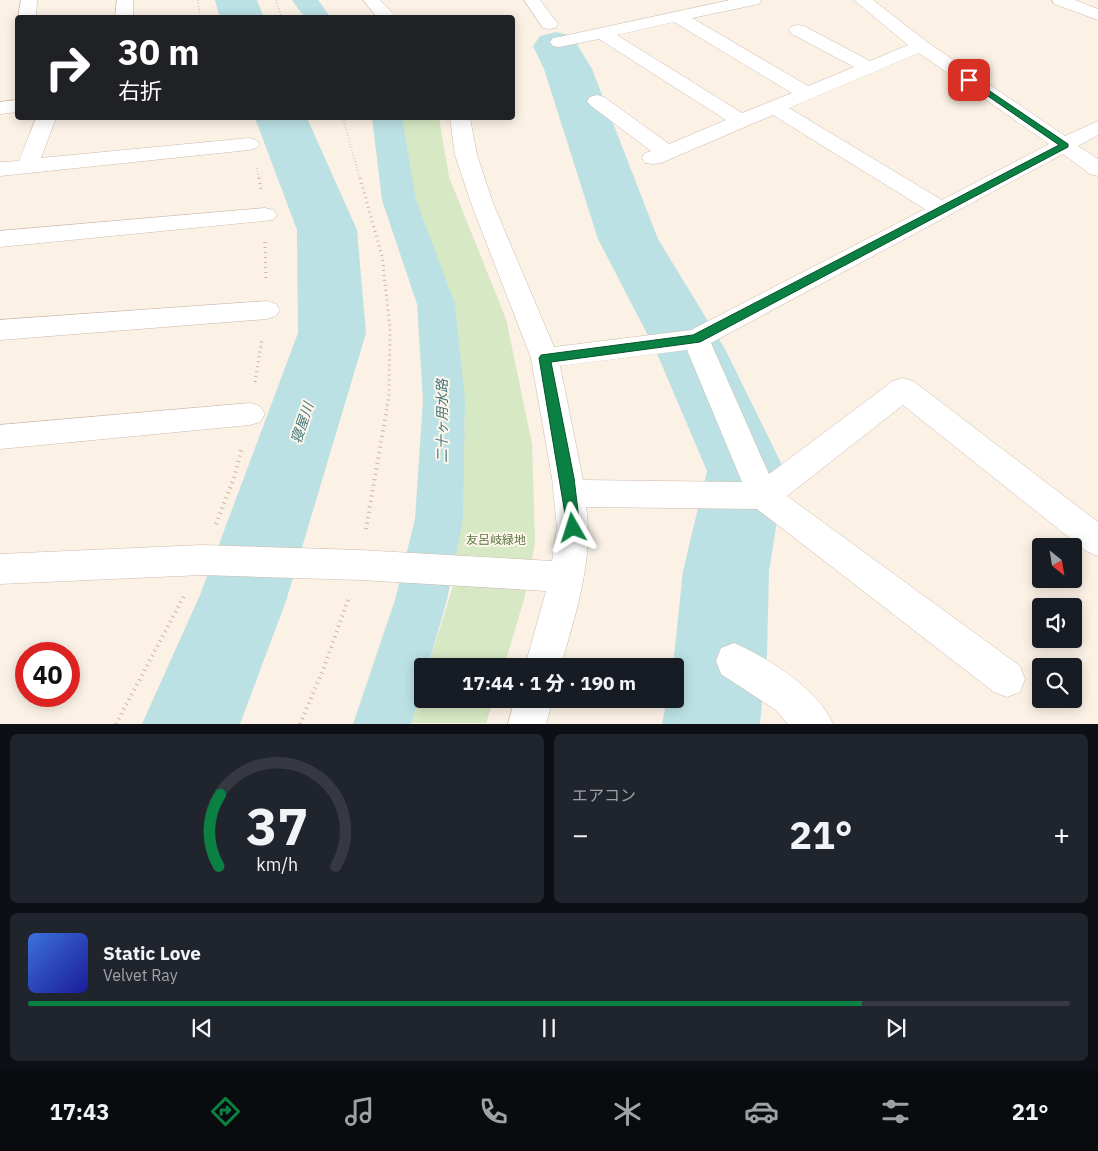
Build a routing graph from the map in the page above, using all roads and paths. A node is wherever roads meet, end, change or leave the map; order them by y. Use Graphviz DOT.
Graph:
graph roads {
  1 [pos="29,0"];
  2 [pos="125,0"];
  3 [pos="198,0"];
  4 [pos="276,0"];
  5 [pos="371,0"];
  6 [pos="532,0"];
  7 [pos="753,0"];
  8 [pos="862,0"];
  9 [pos="1070,1"];
  10 [pos="27,15"];
  11 [pos="124,15"];
  12 [pos="200,15"];
  13 [pos="281,15"];
  14 [pos="385,15"];
  15 [pos="1098,15"];
  16 [pos="678,17"];
  17 [pos="549,24"];
  18 [pos="798,30"];
  19 [pos="604,34"];
  20 [pos="559,42"];
  21 [pos="921,46"];
  22 [pos="869,68"];
  23 [pos="806,93"];
  24 [pos="597,101"];
  25 [pos="15,106"];
  26 [pos="773,106"];
  27 [pos="0,108"];
  28 [pos="45,120"];
  29 [pos="344,120"];
  30 [pos="460,120"];
  31 [pos="739,120"];
  32 [pos="1098,127"];
  33 [pos="249,144"];
  34 [pos="1065,146"];
  35 [pos="27,166"];
  36 [pos="0,169"];
  37 [pos="1098,169"];
  38 [pos="943,210"];
  39 [pos="265,215"];
  40 [pos="0,239"];
  41 [pos="267,310"];
  42 [pos="0,330"];
  43 [pos="689,341"];
  44 [pos="545,358"];
  45 [pos="250,414"];
  46 [pos="0,437"];
  47 [pos="569,493"];
  48 [pos="746,496"];
  49 [pos="1098,542"];
  50 [pos="351,565"];
  51 [pos="0,569"];
  52 [pos="567,577"];
  53 [pos="544,658"];
  54 [pos="734,661"];
  55 [pos="1007,678"];
  56 [pos="531,708"];
  57 [pos="300,724"];
  58 [pos="527,724"];
  59 [pos="814,724"];
  1 -- 10 [label="street"];
  2 -- 11 [label="street"];
  3 -- 12 [label="path"];
  4 -- 13 [label="path"];
  5 -- 14 [label="street"];
  6 -- 17 [label="street"];
  7 -- 16 [label="street"];
  8 -- 21 [label="street"];
  9 -- 15 [label="street"];
  16 -- 19 [label="street"];
  16 -- 23 [label="street"];
  18 -- 22 [label="street"];
  19 -- 20 [label="street"];
  19 -- 31 [label="street"];
  21 -- 22 [label="street"];
  21 -- 34 [label="street"];
  22 -- 23 [label="street"];
  23 -- 26 [label="street"];
  24 -- 31 [label="street"];
  25 -- 27 [label="street"];
  26 -- 31 [label="street"];
  26 -- 38 [label="street"];
  28 -- 35 [label="street"];
  29 -- 50 [label="path"];
  30 -- 44 [label="street"];
  32 -- 34 [label="street"];
  33 -- 35 [label="street"];
  34 -- 37 [label="street"];
  34 -- 38 [label="street"];
  35 -- 36 [label="street"];
  38 -- 43 [label="street"];
  39 -- 40 [label="street"];
  41 -- 42 [label="street"];
  43 -- 44 [label="street"];
  43 -- 48 [label="street"];
  44 -- 47 [label="street"];
  45 -- 46 [label="street"];
  47 -- 48 [label="street"];
  47 -- 52 [label="street"];
  48 -- 49 [label="street"];
  48 -- 55 [label="street"];
  50 -- 51 [label="street"];
  50 -- 52 [label="street"];
  50 -- 57 [label="path"];
  52 -- 53 [label="street"];
  54 -- 59 [label="street"];
  56 -- 58 [label="street"];
}
